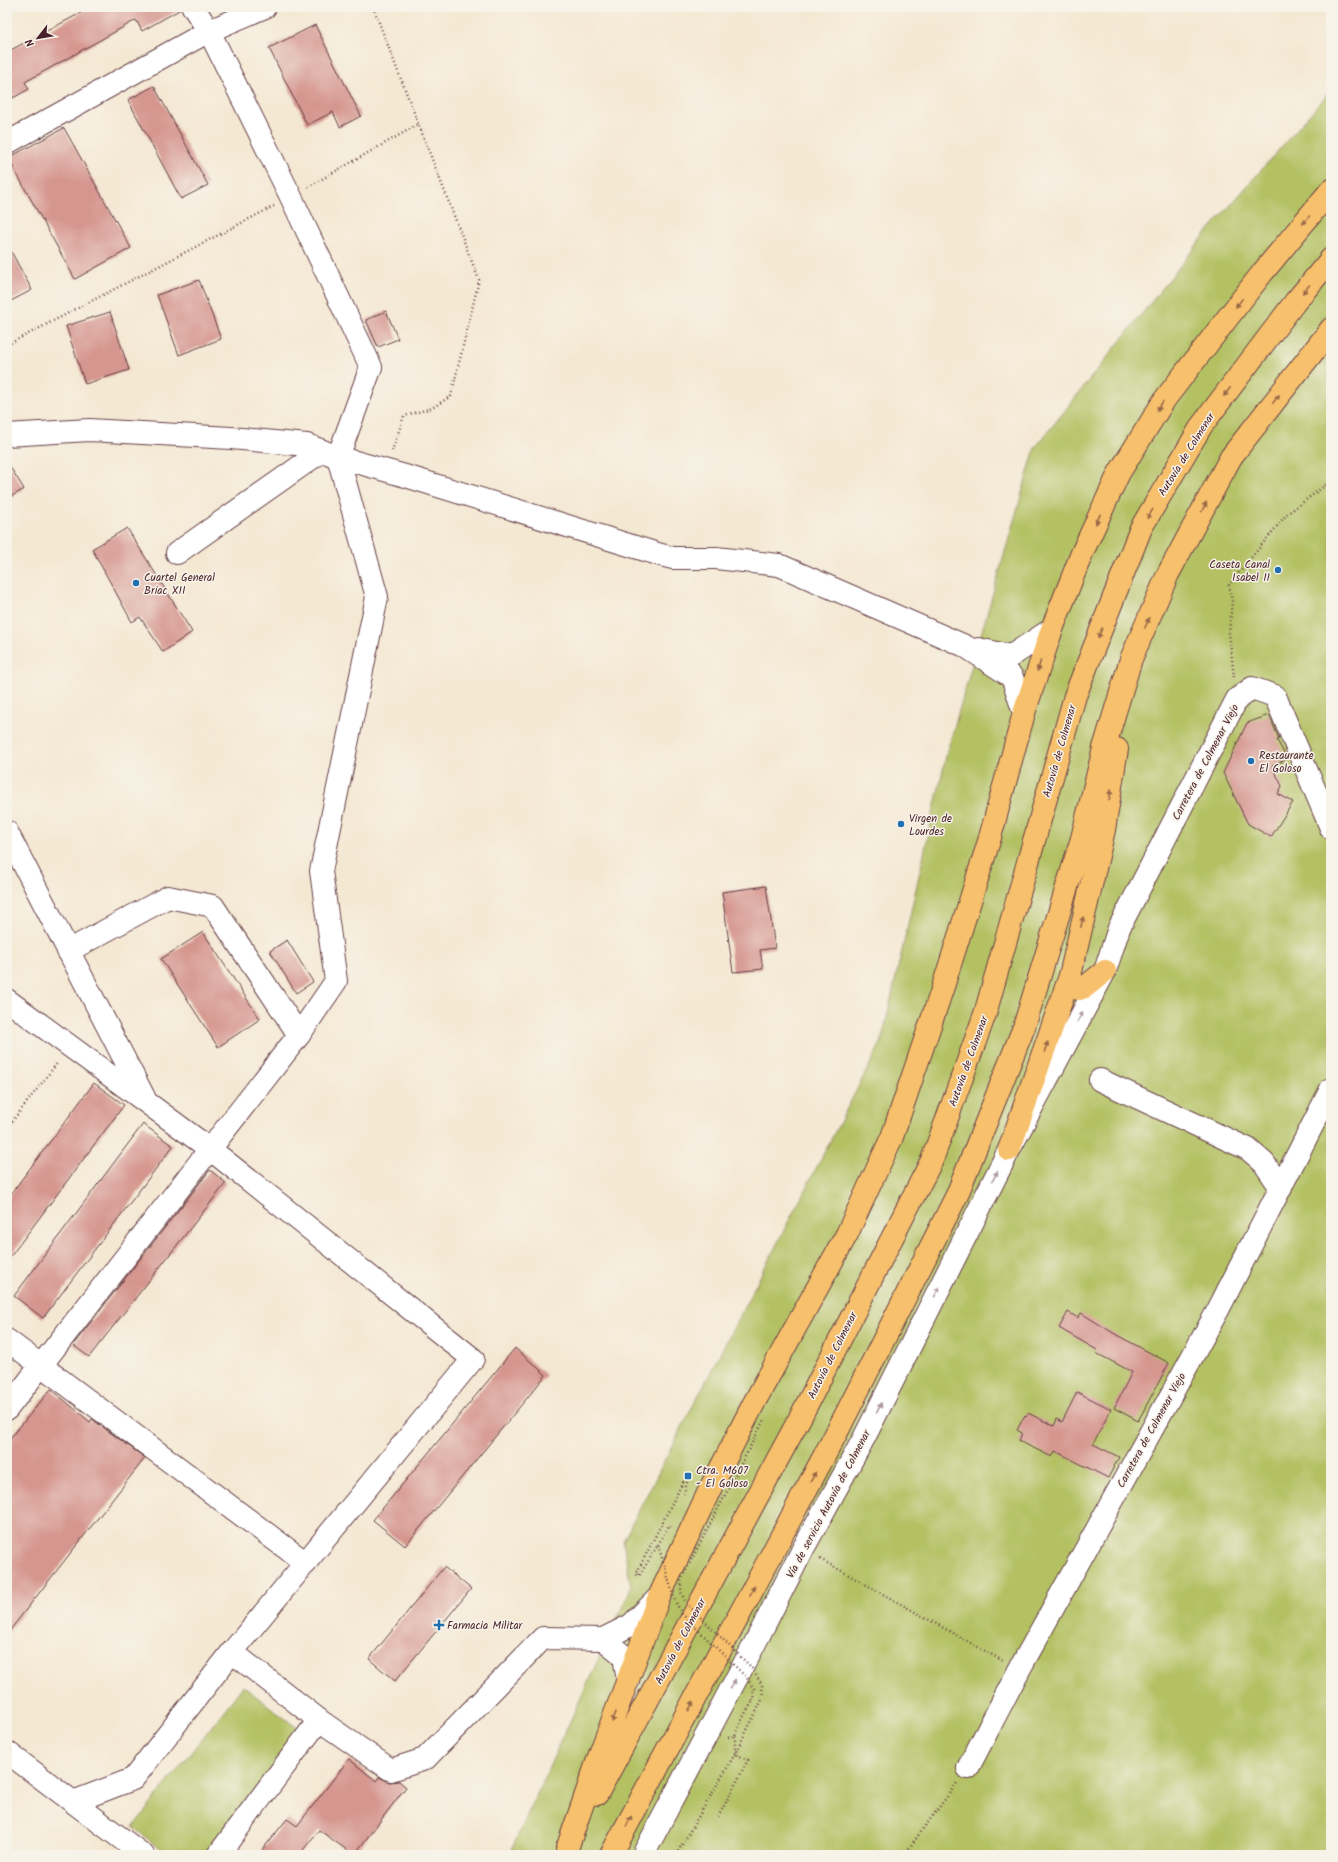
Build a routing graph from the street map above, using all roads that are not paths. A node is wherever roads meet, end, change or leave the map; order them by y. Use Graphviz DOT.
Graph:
graph roads {
  1 [pos="193,7"];
  2 [pos="265,7"];
  3 [pos="210,31"];
  4 [pos="7,144"];
  5 [pos="1331,190"];
  6 [pos="1331,259"];
  7 [pos="1331,329"];
  8 [pos="1331,336"];
  9 [pos="1313,351"];
  10 [pos="7,435"];
  11 [pos="330,454"];
  12 [pos="177,553"];
  13 [pos="1052,629"];
  14 [pos="965,646"];
  15 [pos="1131,659"];
  16 [pos="1024,713"];
  17 [pos="1331,828"];
  18 [pos="7,832"];
  19 [pos="68,951"];
  20 [pos="1105,971"];
  21 [pos="1070,976"];
  22 [pos="7,1000"];
  23 [pos="299,1035"];
  24 [pos="1100,1080"];
  25 [pos="1331,1089"];
  26 [pos="146,1102"];
  27 [pos="210,1149"];
  28 [pos="1009,1150"];
  29 [pos="1281,1188"];
  30 [pos="7,1340"];
  31 [pos="41,1365"];
  32 [pos="7,1409"];
  33 [pos="306,1563"];
  34 [pos="659,1597"];
  35 [pos="603,1639"];
  36 [pos="232,1652"];
  37 [pos="628,1681"];
  38 [pos="319,1720"];
  39 [pos="7,1752"];
  40 [pos="968,1768"];
  41 [pos="73,1802"];
  42 [pos="566,1852"];
  43 [pos="143,1855"];
  44 [pos="218,1855"];
  45 [pos="611,1855"];
  46 [pos="643,1855"];
  1 -- 3 [label="street"];
  2 -- 3 [label="street"];
  3 -- 4 [label="street"];
  3 -- 11 [label="street"];
  5 -- 13 [label="highway, one-way"];
  6 -- 42 [label="highway, Autovía de Colmenar, one-way"];
  7 -- 9 [label="highway"];
  8 -- 9 [label="highway"];
  15 -- 9 [label="highway, one-way"];
  10 -- 11 [label="street"];
  11 -- 12 [label="street"];
  11 -- 14 [label="street"];
  11 -- 23 [label="street"];
  13 -- 14 [label="street"];
  13 -- 16 [label="highway, one-way"];
  14 -- 16 [label="street"];
  21 -- 15 [label="highway, one-way"];
  45 -- 15 [label="highway, one-way"];
  16 -- 34 [label="highway"];
  17 -- 20 [label="street, Carretera de Colmenar Viejo"];
  18 -- 19 [label="street"];
  19 -- 23 [label="street"];
  19 -- 26 [label="street"];
  20 -- 21 [label="highway"];
  28 -- 20 [label="street, Carretera de Colmenar Viejo, one-way"];
  28 -- 21 [label="highway, one-way"];
  22 -- 26 [label="street"];
  23 -- 27 [label="street"];
  24 -- 29 [label="street"];
  25 -- 29 [label="street, Carretera de Colmenar Viejo"];
  26 -- 27 [label="street"];
  27 -- 31 [label="street"];
  27 -- 33 [label="street"];
  46 -- 28 [label="street, Vía de servicio Autovía de Colmenar, one-way"];
  29 -- 40 [label="street, Carretera de Colmenar Viejo"];
  30 -- 31 [label="street"];
  31 -- 32 [label="street"];
  31 -- 33 [label="street"];
  33 -- 36 [label="street"];
  34 -- 35 [label="street"];
  34 -- 37 [label="highway"];
  35 -- 37 [label="street"];
  35 -- 38 [label="street"];
  36 -- 38 [label="street"];
  36 -- 41 [label="street"];
  37 -- 42 [label="highway, one-way"];
  38 -- 44 [label="street"];
  39 -- 41 [label="street"];
  41 -- 43 [label="street"];
}
